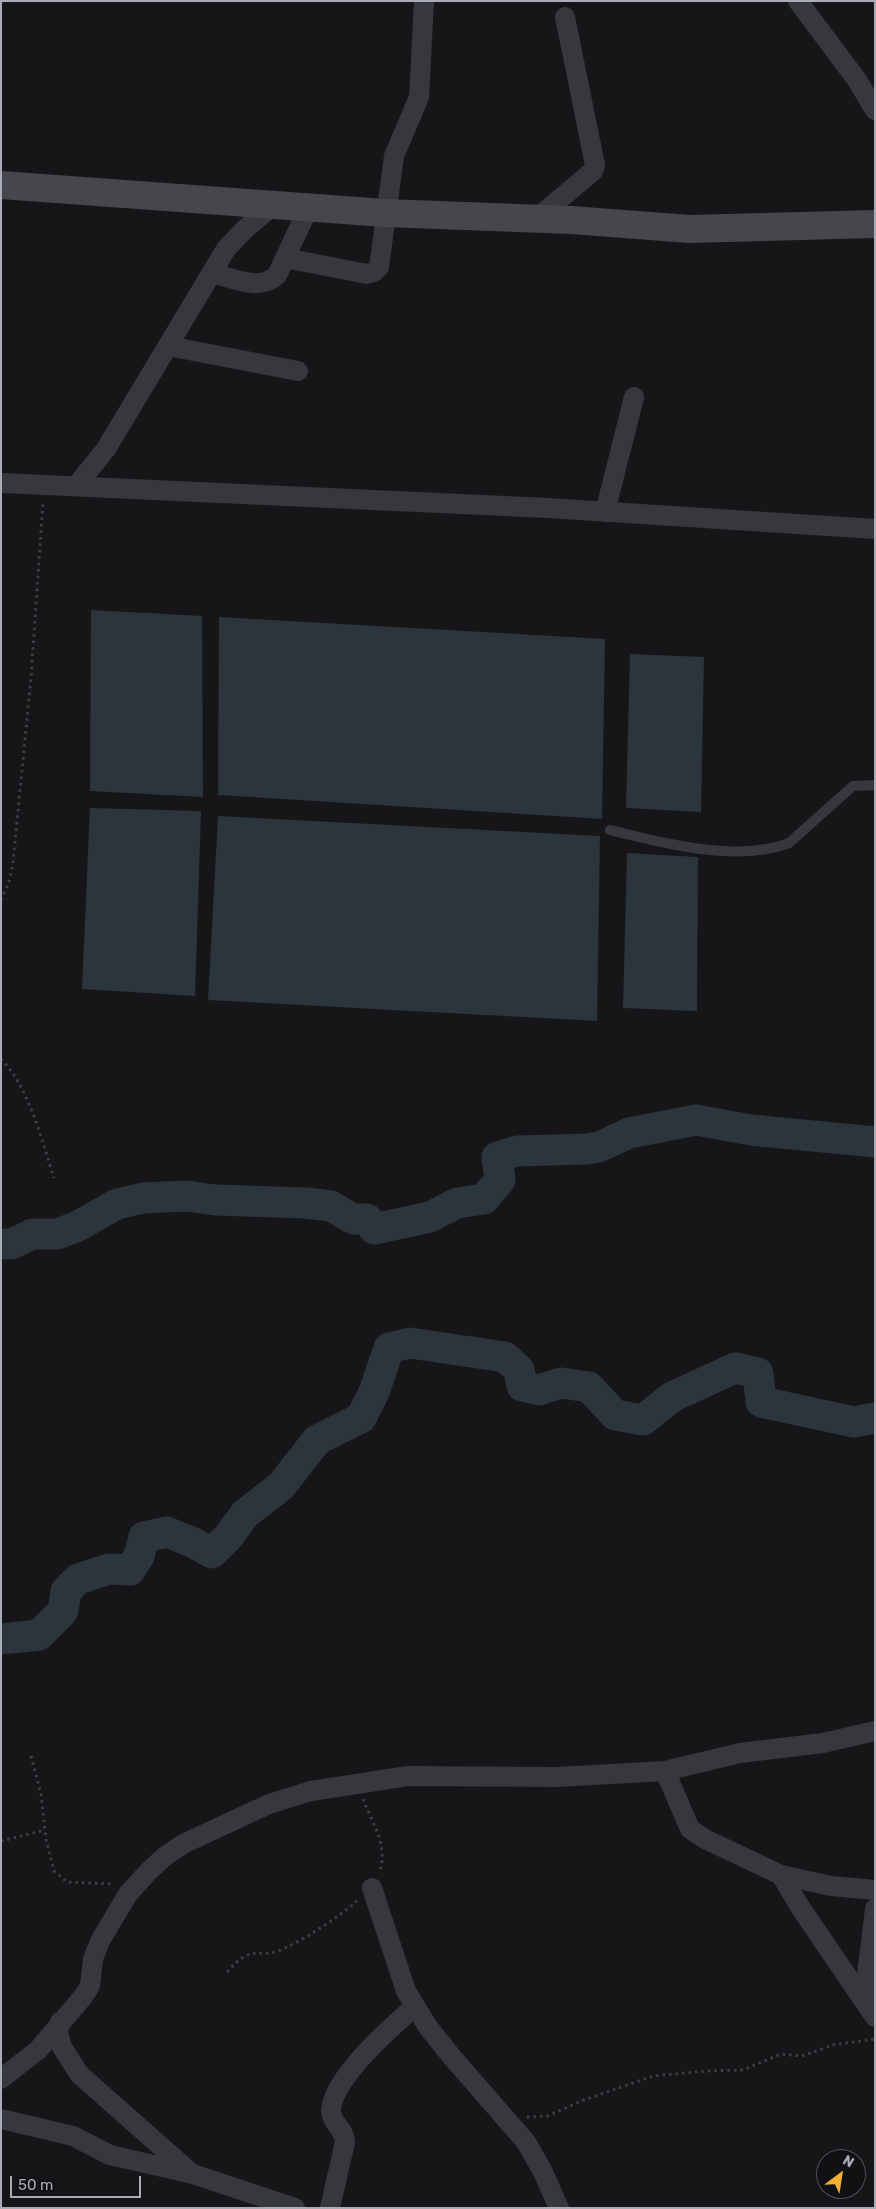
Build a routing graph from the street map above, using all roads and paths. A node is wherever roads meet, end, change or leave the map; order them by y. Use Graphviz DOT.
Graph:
graph roads {
  1 [pos="424,1"];
  2 [pos="798,1"];
  3 [pos="565,17"];
  4 [pos="875,110"];
  5 [pos="1,185"];
  6 [pos="275,204"];
  7 [pos="309,207"];
  8 [pos="385,213"];
  9 [pos="536,219"];
  10 [pos="875,224"];
  11 [pos="285,258"];
  12 [pos="212,273"];
  13 [pos="168,346"];
  14 [pos="298,371"];
  15 [pos="634,396"];
  16 [pos="1,484"];
  17 [pos="44,485"];
  18 [pos="77,485"];
  19 [pos="605,512"];
  20 [pos="875,529"];
  21 [pos="875,785"];
  22 [pos="610,830"];
  23 [pos="1,900"];
  24 [pos="1,1059"];
  25 [pos="54,1178"];
  26 [pos="875,1730"];
  27 [pos="30,1756"];
  28 [pos="665,1771"];
  29 [pos="356,1785"];
  30 [pos="45,1830"];
  31 [pos="1,1841"];
  32 [pos="781,1875"];
  33 [pos="137,1884"];
  34 [pos="372,1888"];
  35 [pos="875,1890"];
  36 [pos="875,1909"];
  37 [pos="227,1972"];
  38 [pos="864,2000"];
  39 [pos="414,2006"];
  40 [pos="875,2018"];
  41 [pos="60,2022"];
  42 [pos="875,2039"];
  43 [pos="1,2079"];
  44 [pos="502,2114"];
  45 [pos="1,2119"];
  46 [pos="193,2174"];
  47 [pos="295,2208"];
  48 [pos="330,2208"];
  49 [pos="559,2208"];
  1 -- 8 [label="street"];
  2 -- 4 [label="street"];
  3 -- 9 [label="street"];
  5 -- 6 [label="main road"];
  6 -- 7 [label="main road"];
  6 -- 12 [label="street"];
  7 -- 8 [label="main road"];
  7 -- 11 [label="street"];
  8 -- 9 [label="main road"];
  8 -- 11 [label="street"];
  9 -- 10 [label="main road"];
  11 -- 12 [label="street"];
  12 -- 13 [label="street"];
  13 -- 14 [label="street"];
  13 -- 18 [label="street"];
  15 -- 19 [label="street"];
  16 -- 17 [label="street"];
  17 -- 18 [label="street"];
  17 -- 23 [label="path"];
  18 -- 19 [label="street"];
  19 -- 20 [label="street"];
  21 -- 22 [label="lane"];
  24 -- 25 [label="path"];
  26 -- 28 [label="street"];
  27 -- 30 [label="path"];
  28 -- 29 [label="street"];
  28 -- 32 [label="street"];
  29 -- 33 [label="street"];
  29 -- 34 [label="path"];
  30 -- 31 [label="path"];
  30 -- 33 [label="path"];
  32 -- 35 [label="street"];
  32 -- 38 [label="street"];
  33 -- 41 [label="street"];
  34 -- 37 [label="path"];
  34 -- 39 [label="street"];
  36 -- 38 [label="street"];
  38 -- 40 [label="street"];
  39 -- 44 [label="street"];
  39 -- 48 [label="street"];
  41 -- 43 [label="street"];
  41 -- 46 [label="street"];
  42 -- 44 [label="path"];
  44 -- 49 [label="street"];
  45 -- 46 [label="street"];
  46 -- 47 [label="street"];
}
